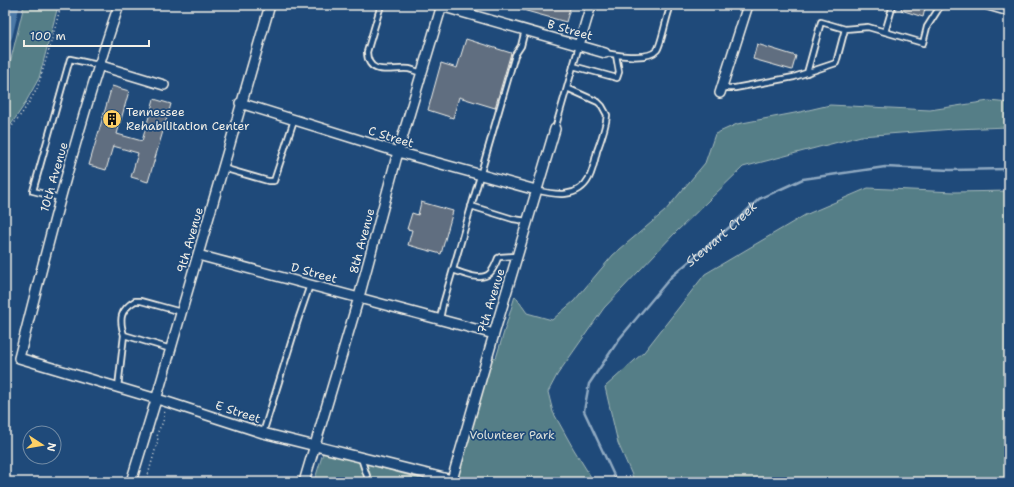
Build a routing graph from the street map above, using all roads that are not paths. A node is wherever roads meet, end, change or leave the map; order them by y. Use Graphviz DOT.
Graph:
graph roads {
  1 [pos="119,5"];
  2 [pos="270,5"];
  3 [pos="381,5"];
  4 [pos="440,5"];
  5 [pos="591,5"];
  6 [pos="748,5"];
  7 [pos="893,5"];
  8 [pos="941,5"];
  9 [pos="988,5"];
  10 [pos="1008,9"];
  11 [pos="669,11"];
  12 [pos="845,29"];
  13 [pos="525,30"];
  14 [pos="885,32"];
  15 [pos="579,45"];
  16 [pos="605,53"];
  17 [pos="616,55"];
  18 [pos="98,65"];
  19 [pos="573,66"];
  20 [pos="422,73"];
  21 [pos="807,73"];
  22 [pos="164,85"];
  23 [pos="567,88"];
  24 [pos="721,90"];
  25 [pos="240,103"];
  26 [pos="294,120"];
  27 [pos="555,129"];
  28 [pos="398,152"];
  29 [pos="223,168"];
  30 [pos="480,175"];
  31 [pos="536,190"];
  32 [pos="60,198"];
  33 [pos="471,206"];
  34 [pos="527,221"];
  35 [pos="198,255"];
  36 [pos="517,256"];
  37 [pos="453,270"];
  38 [pos="310,284"];
  39 [pos="359,297"];
  40 [pos="181,312"];
  41 [pos="440,319"];
  42 [pos="494,334"];
  43 [pos="124,335"];
  44 [pos="171,349"];
  45 [pos="19,358"];
  46 [pos="118,387"];
  47 [pos="156,400"];
  48 [pos="263,433"];
  49 [pos="315,446"];
  50 [pos="361,458"];
  51 [pos="453,481"];
  52 [pos="131,482"];
  53 [pos="304,482"];
  54 [pos="369,482"];
  1 -- 18 [label="street, 10th Avenue"];
  2 -- 25 [label="street, 9th Avenue"];
  3 -- 20 [label="lane"];
  4 -- 13 [label="street, B Street"];
  4 -- 20 [label="street, 8th Avenue"];
  5 -- 15 [label="street"];
  6 -- 24 [label="street"];
  7 -- 14 [label="lane"];
  8 -- 14 [label="lane"];
  9 -- 10 [label="street"];
  11 -- 17 [label="lane"];
  12 -- 14 [label="lane"];
  12 -- 21 [label="lane"];
  12 -- 21 [label="lane"];
  13 -- 15 [label="street, B Street"];
  13 -- 30 [label="lane"];
  15 -- 16 [label="street, B Street"];
  15 -- 19 [label="lane"];
  16 -- 17 [label="lane"];
  17 -- 19 [label="lane"];
  18 -- 22 [label="street"];
  18 -- 32 [label="street, 10th Avenue"];
  18 -- 32 [label="lane"];
  19 -- 23 [label="lane"];
  20 -- 28 [label="street, 8th Avenue"];
  21 -- 24 [label="lane"];
  23 -- 27 [label="lane"];
  23 -- 31 [label="lane"];
  25 -- 26 [label="street, C Street"];
  25 -- 29 [label="street, 9th Avenue"];
  26 -- 28 [label="street, C Street"];
  26 -- 29 [label="lane"];
  27 -- 31 [label="street, 7th Avenue"];
  28 -- 30 [label="street, C Street"];
  28 -- 39 [label="street, 8th Avenue"];
  29 -- 35 [label="street, 9th Avenue"];
  30 -- 31 [label="street, C Street"];
  30 -- 33 [label="lane"];
  31 -- 34 [label="street, 7th Avenue"];
  32 -- 45 [label="street, 10th Avenue"];
  33 -- 34 [label="lane"];
  33 -- 37 [label="lane"];
  34 -- 36 [label="street, 7th Avenue"];
  35 -- 38 [label="street, D Street"];
  35 -- 40 [label="street, 9th Avenue"];
  36 -- 37 [label="lane"];
  36 -- 42 [label="street, 7th Avenue"];
  37 -- 41 [label="lane"];
  38 -- 39 [label="street, D Street"];
  38 -- 48 [label="lane"];
  39 -- 41 [label="street, D Street"];
  39 -- 49 [label="street, 8th Avenue"];
  40 -- 43 [label="lane"];
  40 -- 44 [label="street, 9th Avenue"];
  41 -- 42 [label="street, D Street"];
  42 -- 51 [label="street, 7th Avenue"];
  43 -- 44 [label="lane"];
  43 -- 46 [label="lane"];
  44 -- 47 [label="street, 9th Avenue"];
  45 -- 46 [label="street, E Street"];
  46 -- 47 [label="street, E Street"];
  47 -- 48 [label="street, E Street"];
  47 -- 52 [label="street, 9th Avenue"];
  48 -- 49 [label="street, E Street"];
  49 -- 50 [label="street, E Street"];
  49 -- 53 [label="street, 8th Avenue"];
  50 -- 51 [label="street, E Street"];
  50 -- 54 [label="lane"];
}
